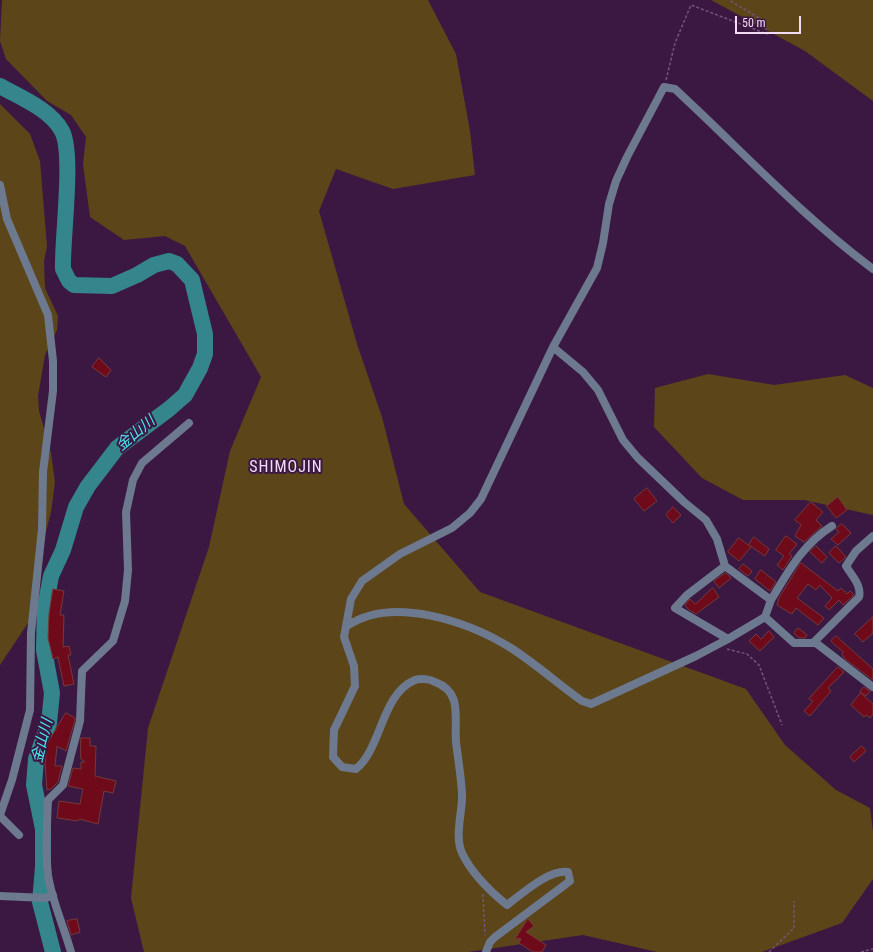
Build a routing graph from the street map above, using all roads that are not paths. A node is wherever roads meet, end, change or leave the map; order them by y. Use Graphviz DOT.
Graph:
graph roads {
  1 [pos="0,185"];
  2 [pos="873,269"];
  3 [pos="553,347"];
  4 [pos="189,423"];
  5 [pos="832,526"];
  6 [pos="873,536"];
  7 [pos="725,566"];
  8 [pos="771,600"];
  9 [pos="764,617"];
  10 [pos="347,626"];
  11 [pos="728,639"];
  12 [pos="813,643"];
  13 [pos="873,687"];
  14 [pos="0,815"];
  15 [pos="19,835"];
  16 [pos="53,895"];
  17 [pos="0,896"];
  18 [pos="486,951"];
  19 [pos="71,952"];
  1 -- 14 [label="street"];
  2 -- 3 [label="street"];
  3 -- 7 [label="street"];
  3 -- 10 [label="street"];
  4 -- 16 [label="street"];
  5 -- 8 [label="street"];
  6 -- 12 [label="street"];
  7 -- 8 [label="street"];
  7 -- 11 [label="street"];
  8 -- 9 [label="street"];
  9 -- 11 [label="street"];
  9 -- 12 [label="street"];
  10 -- 11 [label="street"];
  10 -- 18 [label="street"];
  12 -- 13 [label="street"];
  14 -- 15 [label="street"];
  16 -- 17 [label="street"];
  16 -- 19 [label="street"];
}
